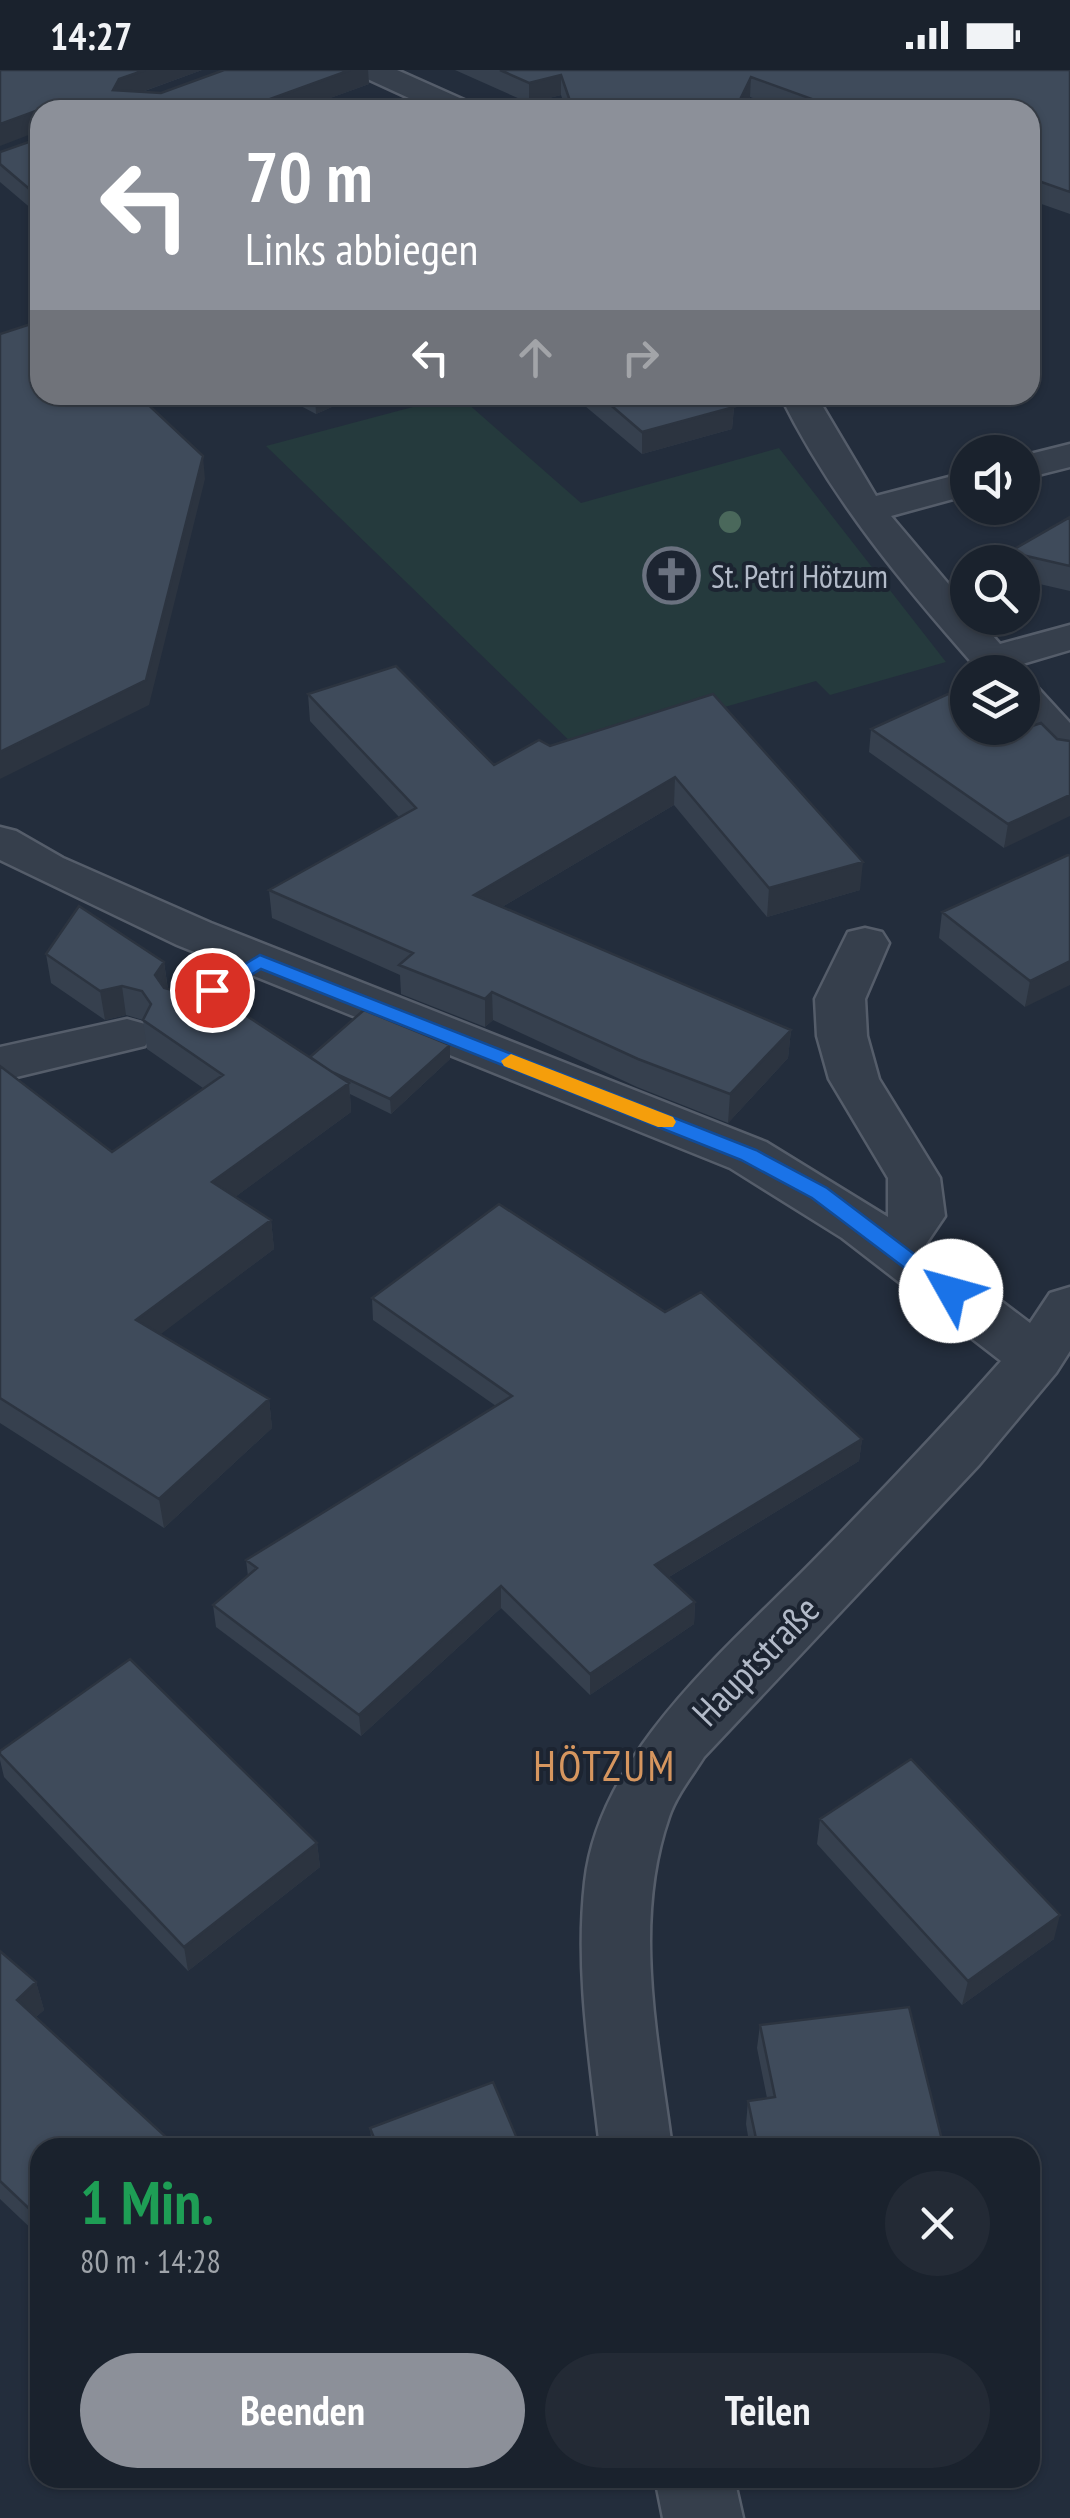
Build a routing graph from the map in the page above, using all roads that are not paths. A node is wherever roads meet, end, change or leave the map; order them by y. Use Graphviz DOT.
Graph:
graph roads {
  1 [pos="372,70"];
  2 [pos="438,100"];
  3 [pos="802,405"];
  4 [pos="1070,454"];
  5 [pos="1040,463"];
  6 [pos="950,487"];
  7 [pos="866,510"];
  8 [pos="1070,636"];
  9 [pos="988,655"];
  10 [pos="1024,655"];
  11 [pos="1040,716"];
  12 [pos="1070,750"];
  13 [pos="0,841"];
  14 [pos="865,943"];
  15 [pos="260,962"];
  16 [pos="216,987"];
  17 [pos="126,1035"];
  18 [pos="0,1064"];
  19 [pos="895,1246"];
  20 [pos="1070,1307"];
  21 [pos="1036,1358"];
  22 [pos="635,2138"];
  23 [pos="698,2488"];
  24 [pos="703,2518"];
  1 -- 2 [label="street"];
  3 -- 7 [label="street"];
  4 -- 5 [label="street"];
  6 -- 7 [label="street"];
  7 -- 9 [label="street"];
  8 -- 10 [label="street"];
  11 -- 12 [label="street"];
  13 -- 15 [label="street"];
  14 -- 19 [label="street"];
  15 -- 16 [label="street"];
  15 -- 19 [label="street"];
  17 -- 18 [label="street"];
  19 -- 21 [label="street"];
  20 -- 21 [label="street, Hauptstraße"];
  21 -- 22 [label="street, Hauptstraße"];
  23 -- 24 [label="street"];
}
